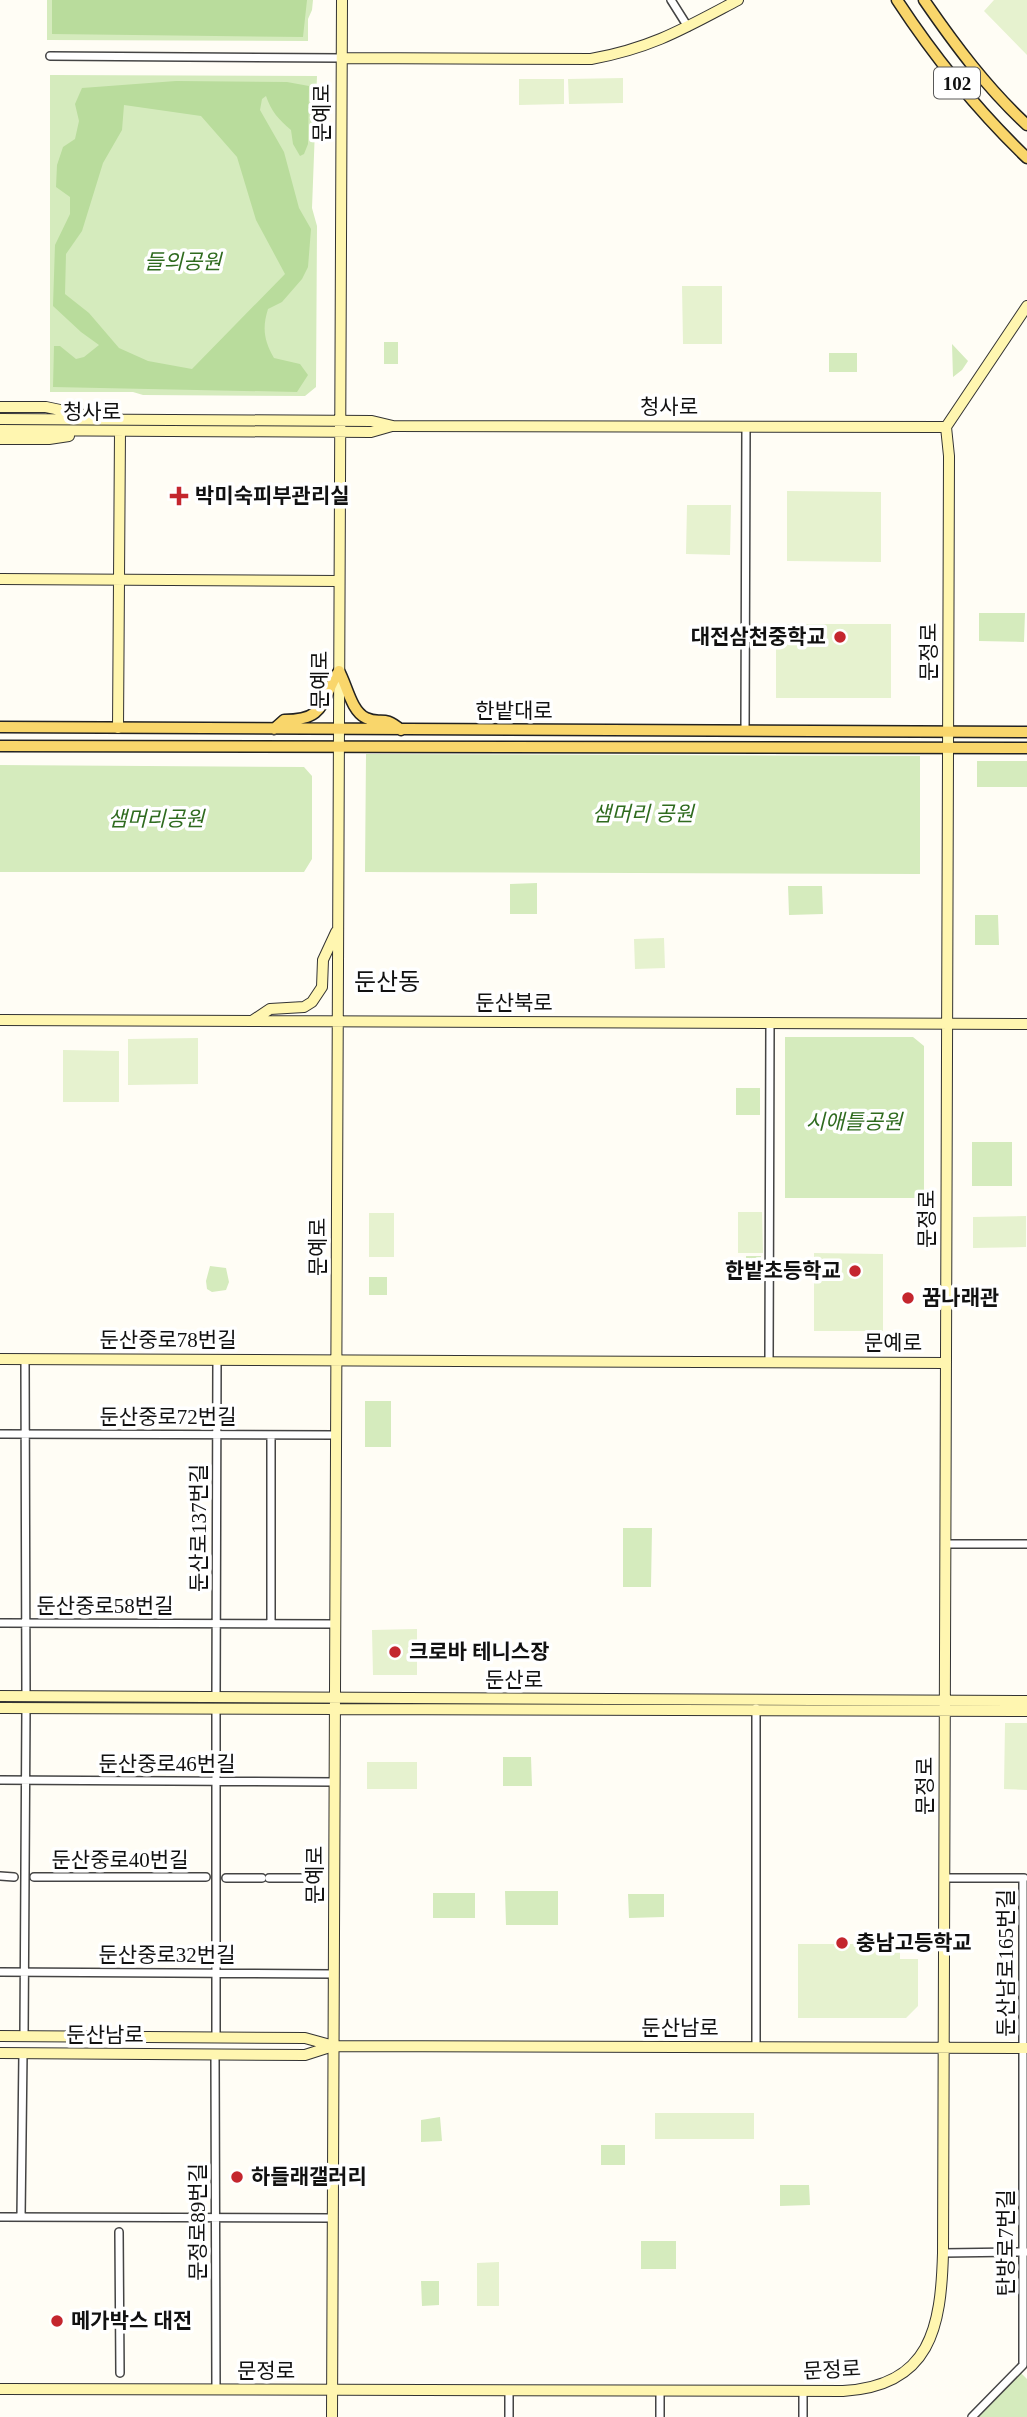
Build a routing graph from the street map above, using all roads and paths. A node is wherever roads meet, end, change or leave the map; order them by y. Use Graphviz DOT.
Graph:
graph roads {
  1 [pos="342,0"];
  2 [pos="671,0"];
  3 [pos="738,0"];
  4 [pos="897,0"];
  5 [pos="924,0"];
  6 [pos="688,27"];
  7 [pos="50,56"];
  8 [pos="342,58"];
  9 [pos="1027,125"];
  10 [pos="1027,158"];
  11 [pos="1027,306"];
  12 [pos="0,407"];
  13 [pos="0,419"];
  14 [pos="105,420"];
  15 [pos="340,426"];
  16 [pos="746,427"];
  17 [pos="946,427"];
  18 [pos="0,430"];
  19 [pos="105,431"];
  20 [pos="120,431"];
  21 [pos="0,439"];
  22 [pos="0,579"];
  23 [pos="119,579"];
  24 [pos="339,580"];
  25 [pos="339,671"];
  26 [pos="0,727"];
  27 [pos="118,728"];
  28 [pos="274,729"];
  29 [pos="339,730"];
  30 [pos="401,730"];
  31 [pos="745,731"];
  32 [pos="948,732"];
  33 [pos="1027,732"];
  34 [pos="0,746"];
  35 [pos="339,747"];
  36 [pos="948,748"];
  37 [pos="1027,748"];
  38 [pos="337,928"];
  39 [pos="0,1020"];
  40 [pos="252,1021"];
  41 [pos="338,1021"];
  42 [pos="770,1023"];
  43 [pos="947,1024"];
  44 [pos="1027,1024"];
  45 [pos="0,1359"];
  46 [pos="25,1359"];
  47 [pos="218,1359"];
  48 [pos="337,1360"];
  49 [pos="769,1362"];
  50 [pos="946,1363"];
  51 [pos="0,1434"];
  52 [pos="25,1434"];
  53 [pos="217,1435"];
  54 [pos="271,1435"];
  55 [pos="336,1436"];
  56 [pos="945,1544"];
  57 [pos="1027,1544"];
  58 [pos="0,1623"];
  59 [pos="26,1623"];
  60 [pos="216,1624"];
  61 [pos="271,1624"];
  62 [pos="335,1624"];
  63 [pos="0,1696"];
  64 [pos="1027,1701"];
  65 [pos="26,1702"];
  66 [pos="216,1703"];
  67 [pos="335,1703"];
  68 [pos="756,1705"];
  69 [pos="945,1706"];
  70 [pos="0,1708"];
  71 [pos="1027,1711"];
  72 [pos="0,1780"];
  73 [pos="26,1780"];
  74 [pos="216,1782"];
  75 [pos="335,1782"];
  76 [pos="0,1877"];
  77 [pos="14,1877"];
  78 [pos="34,1877"];
  79 [pos="206,1877"];
  80 [pos="226,1878"];
  81 [pos="315,1878"];
  82 [pos="944,1878"];
  83 [pos="1025,1878"];
  84 [pos="0,1972"];
  85 [pos="24,1972"];
  86 [pos="216,1973"];
  87 [pos="333,1974"];
  88 [pos="1025,1974"];
  89 [pos="0,2036"];
  90 [pos="24,2036"];
  91 [pos="216,2038"];
  92 [pos="334,2046"];
  93 [pos="756,2047"];
  94 [pos="943,2048"];
  95 [pos="1025,2048"];
  96 [pos="0,2053"];
  97 [pos="23,2053"];
  98 [pos="215,2054"];
  99 [pos="1025,2113"];
  100 [pos="0,2217"];
  101 [pos="22,2217"];
  102 [pos="216,2217"];
  103 [pos="333,2218"];
  104 [pos="119,2232"];
  105 [pos="1025,2252"];
  106 [pos="943,2253"];
  107 [pos="1025,2367"];
  108 [pos="120,2373"];
  109 [pos="0,2389"];
  110 [pos="216,2390"];
  111 [pos="332,2390"];
  112 [pos="509,2391"];
  113 [pos="660,2391"];
  114 [pos="803,2392"];
  115 [pos="332,2417"];
  116 [pos="509,2417"];
  117 [pos="660,2417"];
  118 [pos="803,2417"];
  119 [pos="972,2417"];
  1 -- 8 [label="main road, 문예로"];
  2 -- 6 [label="street"];
  3 -- 6 [label="main road"];
  4 -- 10 [label="main road, 102"];
  5 -- 9 [label="main road, 102"];
  6 -- 8 [label="main road"];
  7 -- 8 [label="street"];
  8 -- 15 [label="main road, 문예로"];
  11 -- 17 [label="main road"];
  12 -- 14 [label="main road"];
  13 -- 14 [label="main road, 청사로"];
  14 -- 15 [label="main road, 청사로"];
  15 -- 16 [label="main road, 청사로"];
  15 -- 20 [label="main road, 청사로"];
  15 -- 24 [label="main road, 문예로"];
  16 -- 17 [label="main road, 청사로"];
  16 -- 31 [label="street"];
  17 -- 32 [label="main road, 문정로"];
  18 -- 19 [label="main road, 청사로"];
  19 -- 20 [label="main road, 청사로"];
  19 -- 21 [label="main road"];
  20 -- 23 [label="main road"];
  22 -- 23 [label="main road"];
  23 -- 24 [label="main road"];
  23 -- 27 [label="main road"];
  24 -- 25 [label="main road, 문예로"];
  25 -- 28 [label="main road"];
  25 -- 29 [label="main road, 문예로"];
  25 -- 30 [label="main road"];
  26 -- 27 [label="main road, 한밭대로"];
  27 -- 28 [label="main road, 한밭대로"];
  28 -- 29 [label="main road, 한밭대로"];
  29 -- 30 [label="main road, 한밭대로"];
  29 -- 35 [label="main road, 문예로"];
  30 -- 31 [label="main road, 한밭대로"];
  31 -- 32 [label="main road, 한밭대로"];
  32 -- 33 [label="main road, 한밭대로"];
  32 -- 36 [label="main road, 문정로"];
  34 -- 35 [label="main road, 한밭대로"];
  35 -- 36 [label="main road, 한밭대로"];
  35 -- 38 [label="main road, 문예로"];
  36 -- 37 [label="main road, 한밭대로"];
  36 -- 43 [label="main road, 문정로"];
  38 -- 40 [label="main road"];
  38 -- 41 [label="main road, 문예로"];
  39 -- 40 [label="main road, 둔산북로"];
  40 -- 41 [label="main road, 둔산북로"];
  41 -- 42 [label="main road, 둔산북로"];
  41 -- 48 [label="main road, 문예로"];
  42 -- 43 [label="main road, 둔산북로"];
  42 -- 49 [label="street"];
  43 -- 44 [label="main road, 둔산북로"];
  43 -- 50 [label="main road, 문정로"];
  45 -- 46 [label="main road, 둔산중로78번길"];
  46 -- 47 [label="main road, 둔산중로78번길"];
  46 -- 52 [label="street"];
  47 -- 48 [label="main road, 둔산중로78번길"];
  47 -- 53 [label="street, 둔산로137번길"];
  48 -- 49 [label="main road, 문예로"];
  48 -- 55 [label="main road, 문예로"];
  49 -- 50 [label="main road, 문예로"];
  50 -- 56 [label="main road, 문정로"];
  51 -- 52 [label="street, 둔산중로72번길"];
  52 -- 53 [label="street, 둔산중로72번길"];
  52 -- 59 [label="street"];
  53 -- 54 [label="street, 둔산중로72번길"];
  53 -- 60 [label="street, 둔산로137번길"];
  54 -- 55 [label="street, 둔산중로72번길"];
  54 -- 61 [label="street"];
  55 -- 62 [label="main road, 문예로"];
  56 -- 57 [label="street"];
  56 -- 69 [label="main road, 문정로"];
  58 -- 59 [label="street, 둔산중로58번길"];
  59 -- 60 [label="street, 둔산중로58번길"];
  59 -- 65 [label="street"];
  60 -- 61 [label="street, 둔산중로58번길"];
  60 -- 66 [label="street, 둔산로137번길"];
  61 -- 62 [label="street, 둔산중로58번길"];
  62 -- 67 [label="main road, 문예로"];
  63 -- 65 [label="main road, 둔산로"];
  64 -- 69 [label="main road, 둔산로"];
  65 -- 66 [label="main road, 둔산로"];
  65 -- 70 [label="main road, 둔산로"];
  65 -- 73 [label="street"];
  66 -- 67 [label="main road, 둔산로"];
  66 -- 74 [label="street, 둔산로137번길"];
  67 -- 68 [label="main road, 둔산로"];
  67 -- 75 [label="main road, 문예로"];
  68 -- 69 [label="main road, 둔산로"];
  68 -- 93 [label="street"];
  69 -- 71 [label="main road, 둔산로"];
  69 -- 82 [label="main road, 문정로"];
  72 -- 73 [label="street, 둔산중로46번길"];
  73 -- 74 [label="street, 둔산중로46번길"];
  73 -- 85 [label="street"];
  74 -- 75 [label="street, 둔산중로46번길"];
  74 -- 86 [label="street, 둔산로137번길"];
  75 -- 87 [label="main road, 문예로"];
  76 -- 77 [label="street"];
  78 -- 79 [label="street, 둔산중로40번길"];
  80 -- 81 [label="street"];
  82 -- 83 [label="street"];
  82 -- 94 [label="main road, 문정로"];
  83 -- 88 [label="street, 둔산남로165번길"];
  84 -- 85 [label="street, 둔산중로32번길"];
  85 -- 86 [label="street, 둔산중로32번길"];
  85 -- 90 [label="street"];
  86 -- 87 [label="street, 둔산중로32번길"];
  86 -- 91 [label="street, 둔산로137번길"];
  87 -- 92 [label="main road, 문예로"];
  88 -- 95 [label="street, 둔산남로165번길"];
  89 -- 90 [label="main road, 둔산남로"];
  90 -- 91 [label="main road, 둔산남로"];
  91 -- 92 [label="main road, 둔산남로"];
  92 -- 93 [label="main road, 둔산남로"];
  92 -- 98 [label="main road, 둔산남로"];
  92 -- 103 [label="main road, 문예로"];
  93 -- 94 [label="main road, 둔산남로"];
  94 -- 95 [label="main road, 둔산남로"];
  94 -- 106 [label="main road, 문정로"];
  95 -- 99 [label="street, 탄방로7번길"];
  96 -- 97 [label="main road, 둔산남로"];
  97 -- 98 [label="main road, 둔산남로"];
  97 -- 101 [label="street"];
  98 -- 102 [label="street, 문정로89번길"];
  99 -- 105 [label="street, 탄방로7번길"];
  100 -- 101 [label="street"];
  101 -- 102 [label="street"];
  102 -- 103 [label="street"];
  102 -- 110 [label="street, 문정로89번길"];
  103 -- 111 [label="main road, 문예로"];
  104 -- 108 [label="street"];
  105 -- 106 [label="street"];
  105 -- 107 [label="street, 탄방로7번길"];
  106 -- 114 [label="main road, 문정로"];
  107 -- 119 [label="street, 탄방로7번길"];
  109 -- 110 [label="main road, 문정로"];
  110 -- 111 [label="main road, 문정로"];
  111 -- 112 [label="main road, 문정로"];
  111 -- 115 [label="main road, 문예로"];
  112 -- 113 [label="main road, 문정로"];
  112 -- 116 [label="street"];
  113 -- 114 [label="main road, 문정로"];
  113 -- 117 [label="street"];
  114 -- 118 [label="street"];
}
